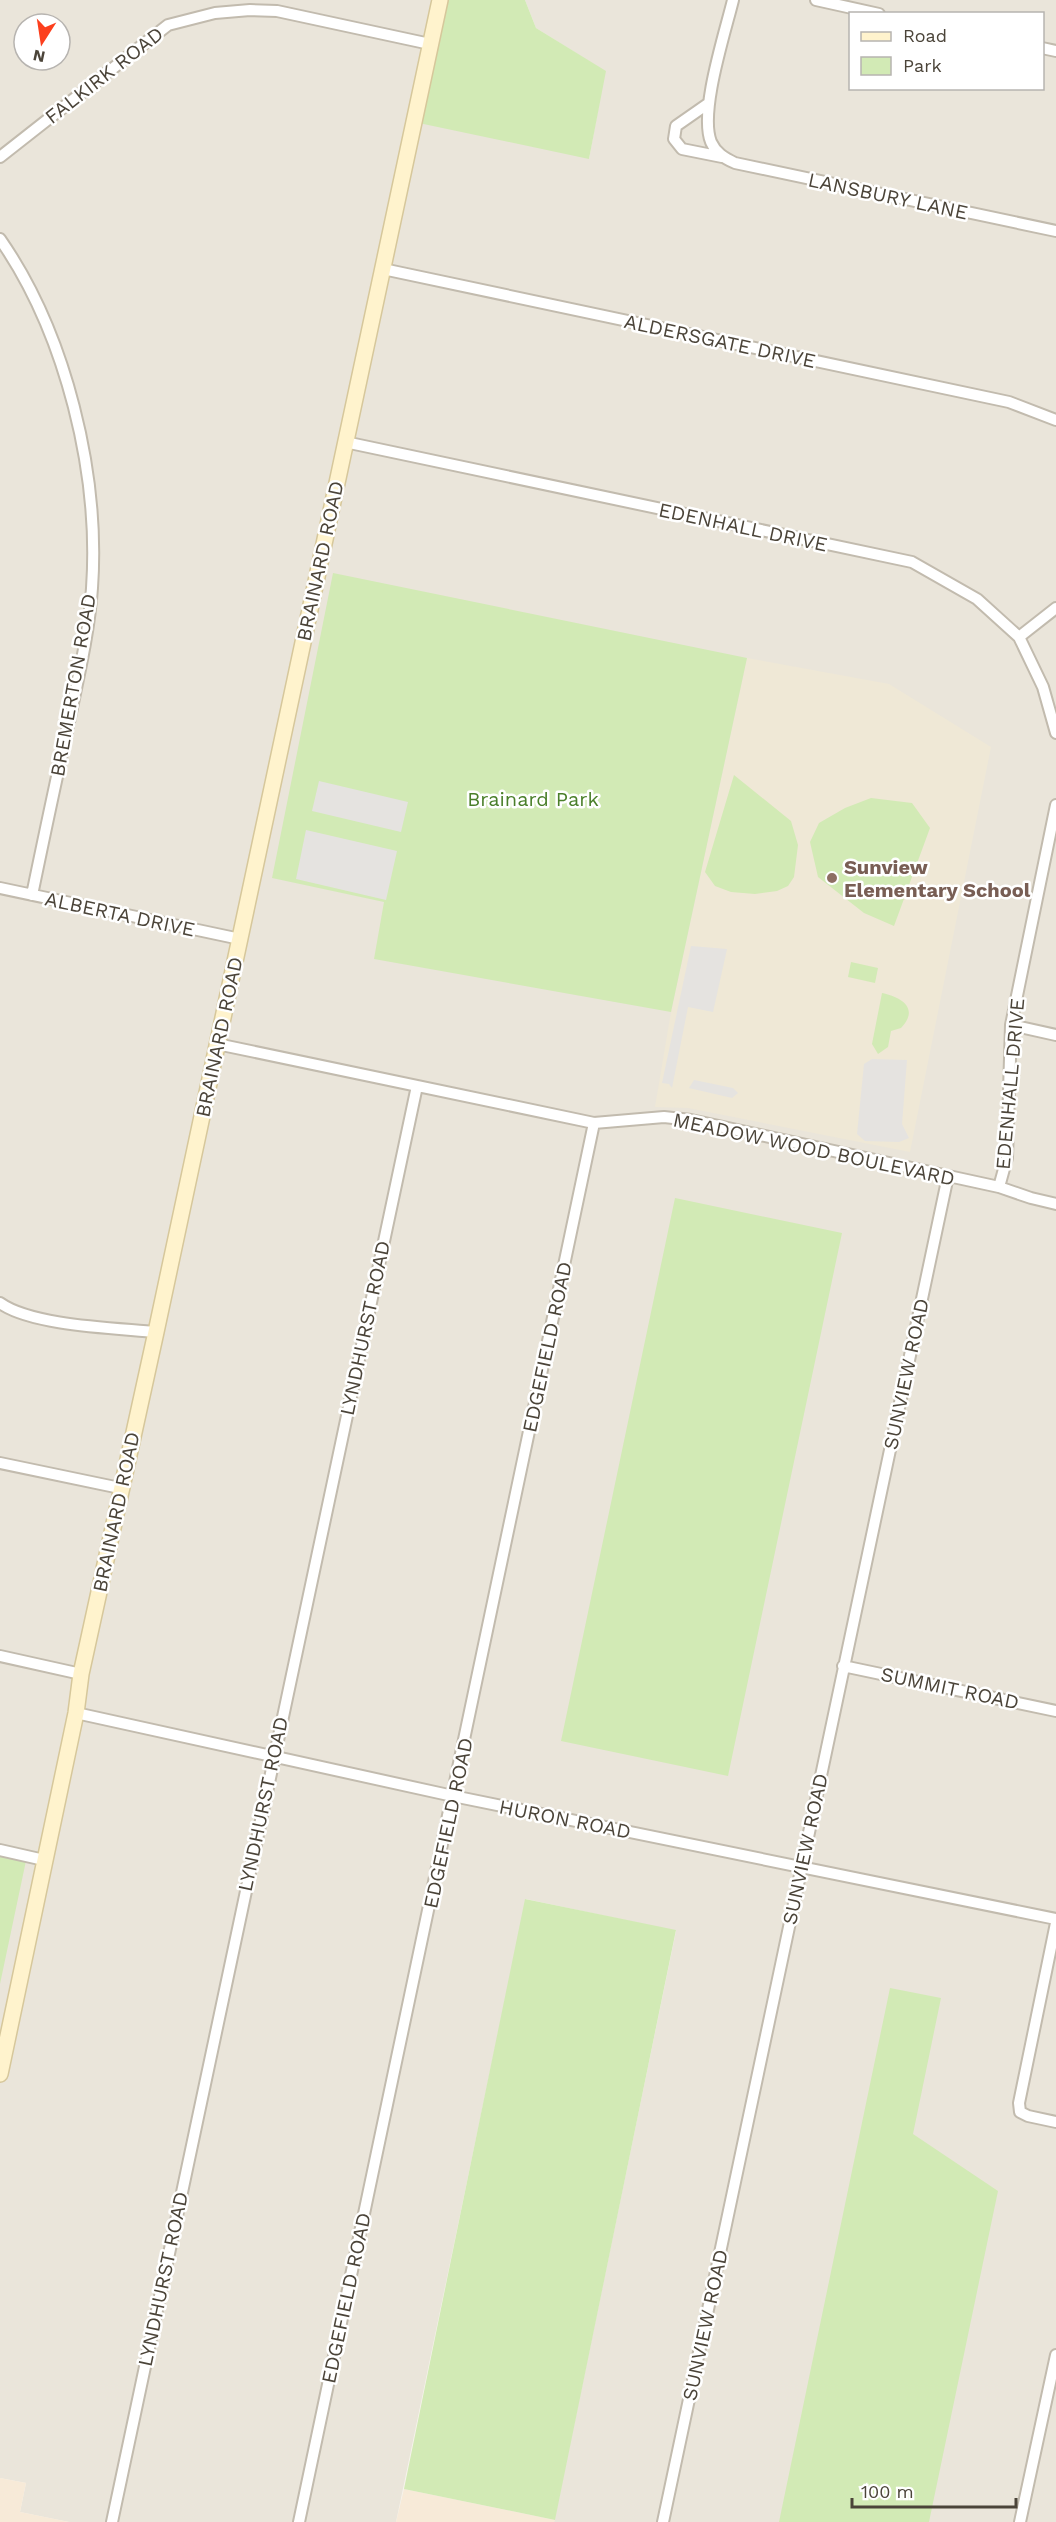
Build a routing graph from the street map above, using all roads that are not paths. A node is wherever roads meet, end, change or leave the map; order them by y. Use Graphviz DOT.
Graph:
graph roads {
  1 [pos="440,0"];
  2 [pos="733,0"];
  3 [pos="816,0"];
  4 [pos="870,12"];
  5 [pos="430,45"];
  6 [pos="709,103"];
  7 [pos="712,144"];
  8 [pos="705,154"];
  9 [pos="0,157"];
  10 [pos="722,157"];
  11 [pos="1056,231"];
  12 [pos="0,239"];
  13 [pos="383,269"];
  14 [pos="1056,420"];
  15 [pos="345,442"];
  16 [pos="1056,608"];
  17 [pos="1019,637"];
  18 [pos="1056,733"];
  19 [pos="1056,805"];
  20 [pos="0,888"];
  21 [pos="32,895"];
  22 [pos="240,939"];
  23 [pos="1011,1025"];
  24 [pos="1056,1035"];
  25 [pos="218,1044"];
  26 [pos="417,1086"];
  27 [pos="594,1123"];
  28 [pos="948,1176"];
  29 [pos="999,1187"];
  30 [pos="1056,1204"];
  31 [pos="0,1303"];
  32 [pos="156,1332"];
  33 [pos="0,1462"];
  34 [pos="120,1488"];
  35 [pos="0,1656"];
  36 [pos="843,1666"];
  37 [pos="81,1674"];
  38 [pos="1056,1711"];
  39 [pos="76,1713"];
  40 [pos="273,1755"];
  41 [pos="453,1796"];
  42 [pos="0,1850"];
  43 [pos="44,1860"];
  44 [pos="802,1866"];
  45 [pos="1056,1921"];
  46 [pos="0,2074"];
  47 [pos="1056,2122"];
  48 [pos="1056,2355"];
  49 [pos="112,2522"];
  50 [pos="298,2522"];
  51 [pos="663,2522"];
  52 [pos="1020,2522"];
  1 -- 5 [label="main road, BRAINARD ROAD"];
  2 -- 6 [label="street"];
  3 -- 4 [label="street"];
  5 -- 9 [label="street, FALKIRK ROAD"];
  5 -- 13 [label="main road, BRAINARD ROAD"];
  6 -- 7 [label="street"];
  6 -- 8 [label="street, LANSBURY LANE"];
  7 -- 8 [label="street"];
  7 -- 10 [label="street"];
  8 -- 10 [label="street, LANSBURY LANE"];
  10 -- 11 [label="street, LANSBURY LANE"];
  12 -- 21 [label="street, BREMERTON ROAD"];
  13 -- 14 [label="street, ALDERSGATE DRIVE"];
  13 -- 15 [label="main road, BRAINARD ROAD"];
  15 -- 17 [label="street, EDENHALL DRIVE"];
  15 -- 22 [label="main road, BRAINARD ROAD"];
  16 -- 17 [label="street"];
  17 -- 18 [label="street, EDENHALL DRIVE"];
  19 -- 23 [label="street, EDENHALL DRIVE"];
  20 -- 21 [label="street, ALBERTA DRIVE"];
  21 -- 22 [label="street, ALBERTA DRIVE"];
  22 -- 25 [label="main road, BRAINARD ROAD"];
  23 -- 24 [label="street"];
  23 -- 29 [label="street, EDENHALL DRIVE"];
  25 -- 26 [label="street, MEADOW WOOD BOULEVARD"];
  25 -- 32 [label="main road, BRAINARD ROAD"];
  26 -- 27 [label="street, MEADOW WOOD BOULEVARD"];
  26 -- 40 [label="street, LYNDHURST ROAD"];
  27 -- 28 [label="street, MEADOW WOOD BOULEVARD"];
  27 -- 41 [label="street, EDGEFIELD ROAD"];
  28 -- 29 [label="street, MEADOW WOOD BOULEVARD"];
  28 -- 36 [label="street, SUNVIEW ROAD"];
  29 -- 30 [label="street, MEADOW WOOD BOULEVARD"];
  31 -- 32 [label="street"];
  32 -- 34 [label="main road, BRAINARD ROAD"];
  33 -- 34 [label="street"];
  34 -- 37 [label="main road, BRAINARD ROAD"];
  35 -- 37 [label="street"];
  36 -- 38 [label="street, SUMMIT ROAD"];
  36 -- 44 [label="street, SUNVIEW ROAD"];
  37 -- 39 [label="main road, BRAINARD ROAD"];
  39 -- 40 [label="street, HURON ROAD"];
  39 -- 43 [label="main road, BRAINARD ROAD"];
  40 -- 41 [label="street, HURON ROAD"];
  40 -- 49 [label="street, LYNDHURST ROAD"];
  41 -- 44 [label="street, HURON ROAD"];
  41 -- 50 [label="street, EDGEFIELD ROAD"];
  42 -- 43 [label="street"];
  43 -- 46 [label="main road, BRAINARD ROAD"];
  44 -- 45 [label="street, HURON ROAD"];
  44 -- 51 [label="street, SUNVIEW ROAD"];
  45 -- 47 [label="street"];
  48 -- 52 [label="street"];
}
